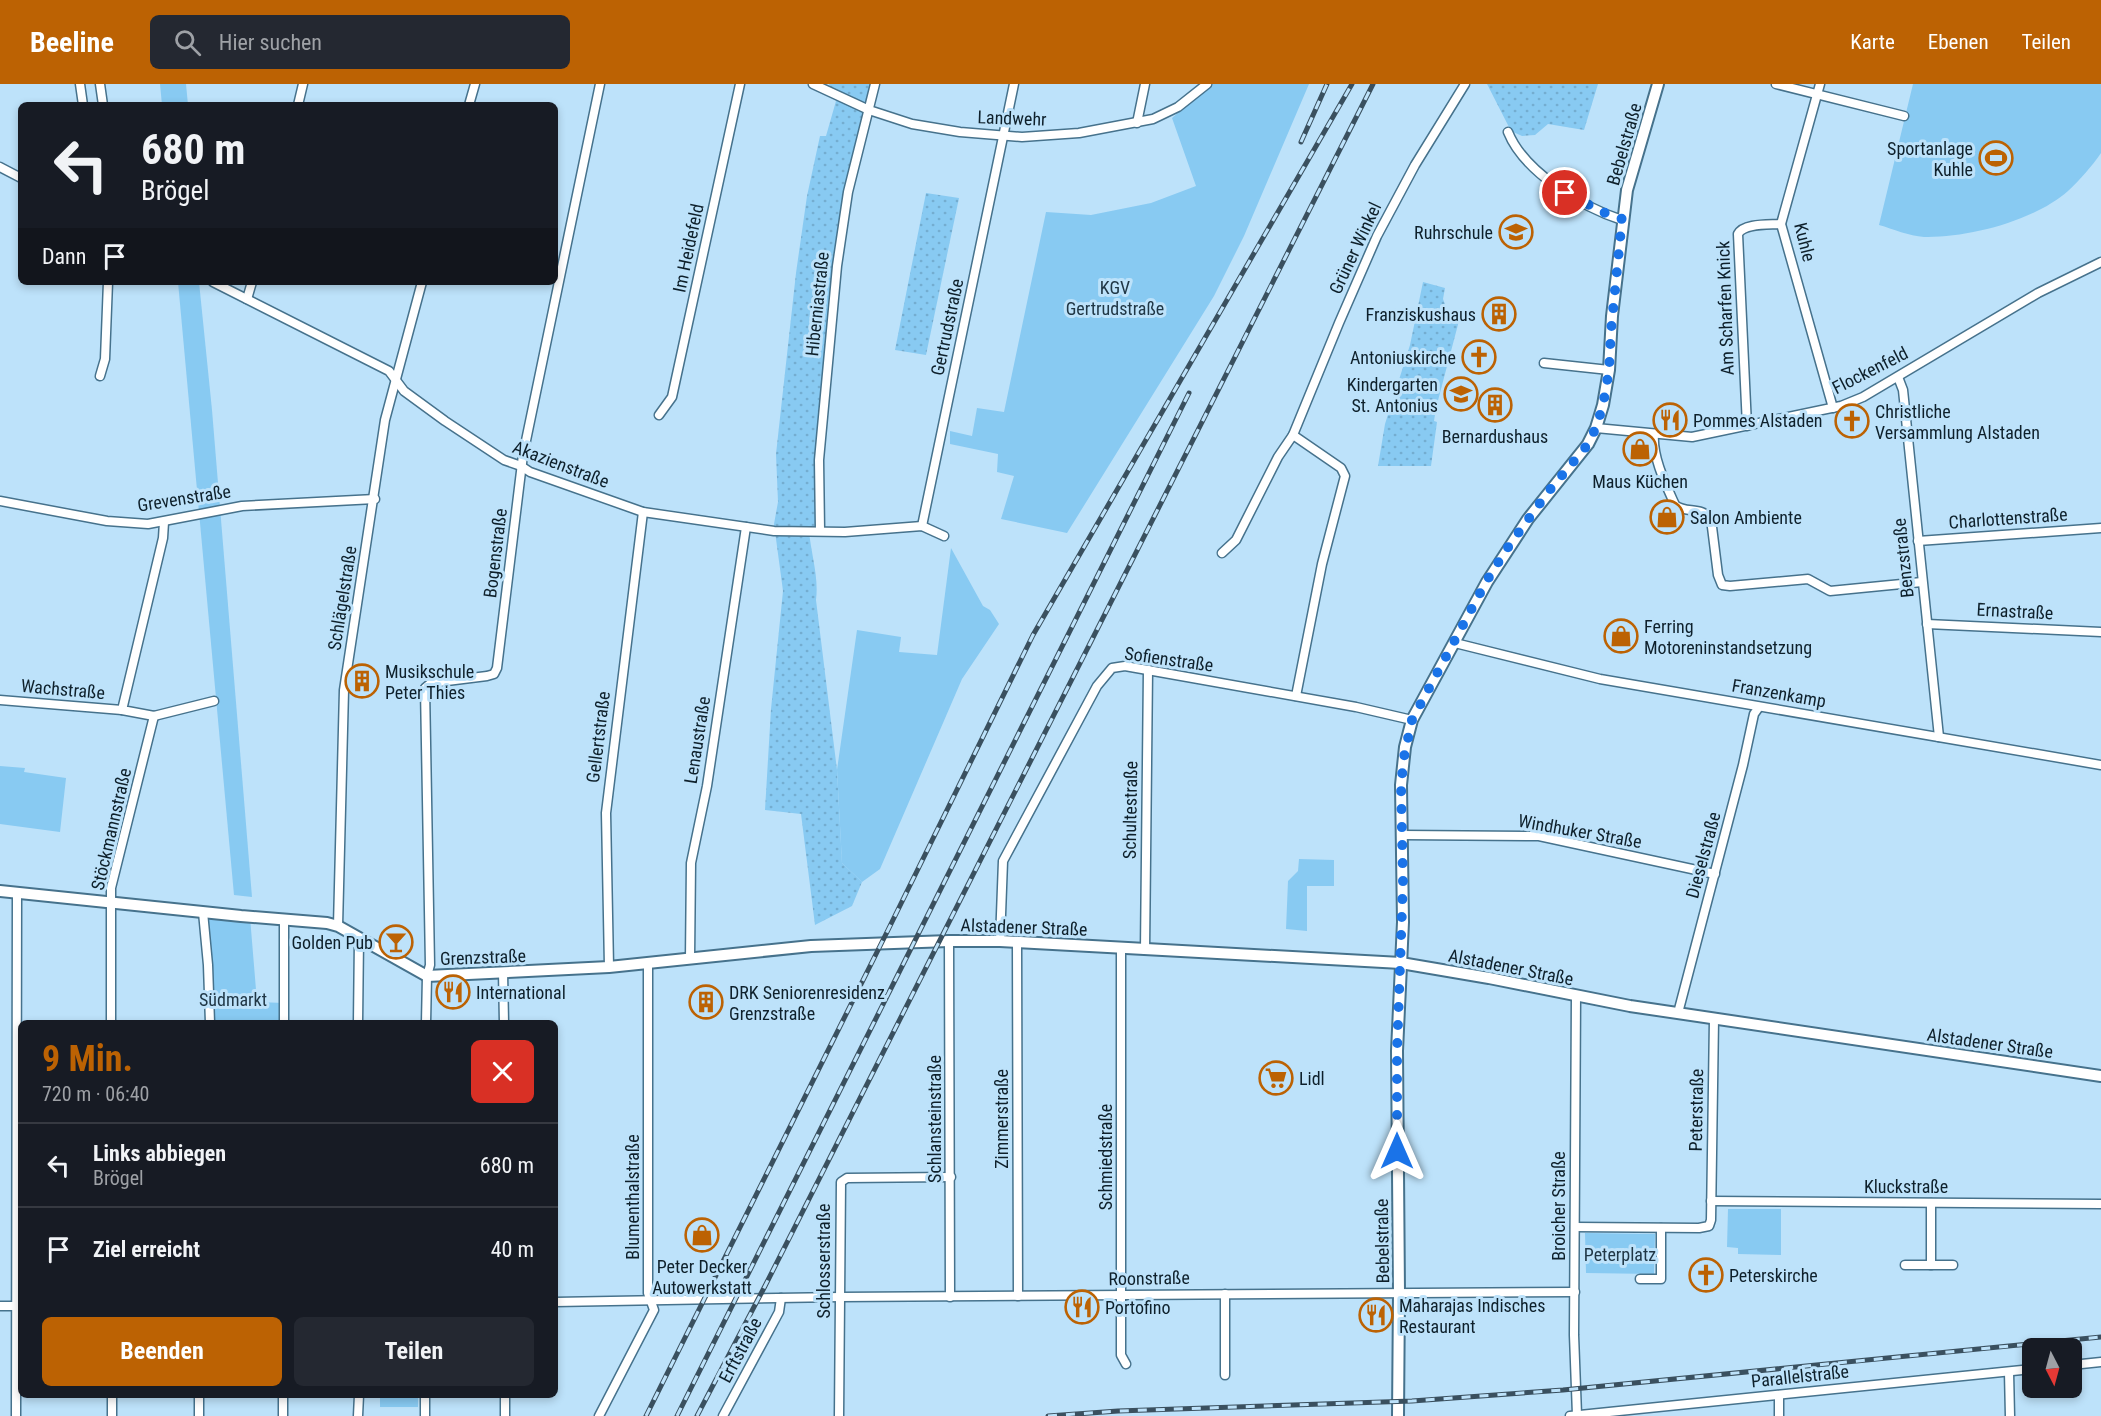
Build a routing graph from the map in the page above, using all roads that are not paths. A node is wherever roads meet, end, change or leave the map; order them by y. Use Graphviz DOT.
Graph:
graph roads {
  1 [pos="80,84"];
  2 [pos="100,84"];
  3 [pos="303,84"];
  4 [pos="475,84"];
  5 [pos="600,84"];
  6 [pos="740,84"];
  7 [pos="813,84"];
  8 [pos="875,84"];
  9 [pos="1014,84"];
  10 [pos="1145,84"];
  11 [pos="1207,84"];
  12 [pos="1465,84"];
  13 [pos="1658,84"];
  14 [pos="1776,84"];
  15 [pos="1820,84"];
  16 [pos="1818,94"];
  17 [pos="82,102"];
  18 [pos="103,102"];
  19 [pos="299,102"];
  20 [pos="471,102"];
  21 [pos="869,110"];
  22 [pos="1904,116"];
  23 [pos="1137,123"];
  24 [pos="1508,132"];
  25 [pos="1004,135"];
  26 [pos="0,167"];
  27 [pos="18,176"];
  28 [pos="1622,219"];
  29 [pos="1780,224"];
  30 [pos="2101,262"];
  31 [pos="108,285"];
  32 [pos="219,285"];
  33 [pos="251,285"];
  34 [pos="422,285"];
  35 [pos="247,299"];
  36 [pos="1544,363"];
  37 [pos="1609,370"];
  38 [pos="100,376"];
  39 [pos="1898,376"];
  40 [pos="396,380"];
  41 [pos="1833,408"];
  42 [pos="659,415"];
  43 [pos="1747,426"];
  44 [pos="1596,428"];
  45 [pos="1654,434"];
  46 [pos="1293,435"];
  47 [pos="521,466"];
  48 [pos="375,499"];
  49 [pos="0,501"];
  50 [pos="643,512"];
  51 [pos="164,522"];
  52 [pos="922,526"];
  53 [pos="746,527"];
  54 [pos="2101,528"];
  55 [pos="820,530"];
  56 [pos="944,536"];
  57 [pos="1918,541"];
  58 [pos="1222,553"];
  59 [pos="1922,582"];
  60 [pos="1927,624"];
  61 [pos="2101,632"];
  62 [pos="1455,643"];
  63 [pos="1148,670"];
  64 [pos="1296,696"];
  65 [pos="0,700"];
  66 [pos="214,701"];
  67 [pos="1759,706"];
  68 [pos="122,710"];
  69 [pos="154,716"];
  70 [pos="1412,720"];
  71 [pos="1939,737"];
  72 [pos="2101,765"];
  73 [pos="1403,835"];
  74 [pos="1715,874"];
  75 [pos="0,891"];
  76 [pos="16,894"];
  77 [pos="111,904"];
  78 [pos="204,912"];
  79 [pos="284,919"];
  80 [pos="338,926"];
  81 [pos="358,938"];
  82 [pos="949,941"];
  83 [pos="1000,941"];
  84 [pos="909,942"];
  85 [pos="1017,942"];
  86 [pos="1121,948"];
  87 [pos="1145,950"];
  88 [pos="690,958"];
  89 [pos="648,963"];
  90 [pos="1401,963"];
  91 [pos="609,967"];
  92 [pos="502,972"];
  93 [pos="427,976"];
  94 [pos="1576,996"];
  95 [pos="1678,1013"];
  96 [pos="1714,1019"];
  97 [pos="111,1020"];
  98 [pos="210,1020"];
  99 [pos="284,1020"];
  100 [pos="358,1020"];
  101 [pos="426,1020"];
  102 [pos="504,1020"];
  103 [pos="2101,1076"];
  104 [pos="951,1178"];
  105 [pos="1711,1201"];
  106 [pos="1930,1203"];
  107 [pos="2101,1204"];
  108 [pos="1575,1227"];
  109 [pos="1661,1228"];
  110 [pos="1905,1265"];
  111 [pos="1931,1265"];
  112 [pos="1953,1265"];
  113 [pos="1640,1279"];
  114 [pos="1575,1292"];
  115 [pos="1400,1293"];
  116 [pos="1225,1294"];
  117 [pos="1121,1295"];
  118 [pos="1018,1296"];
  119 [pos="840,1297"];
  120 [pos="950,1297"];
  121 [pos="781,1298"];
  122 [pos="558,1302"];
  123 [pos="651,1302"];
  124 [pos="0,1305"];
  125 [pos="18,1306"];
  126 [pos="2101,1362"];
  127 [pos="1126,1364"];
  128 [pos="2082,1364"];
  129 [pos="2022,1370"];
  130 [pos="2009,1372"];
  131 [pos="1225,1375"];
  132 [pos="1779,1395"];
  133 [pos="112,1398"];
  134 [pos="199,1398"];
  135 [pos="283,1398"];
  136 [pos="359,1398"];
  137 [pos="425,1398"];
  138 [pos="505,1398"];
  139 [pos="1640,1412"];
  140 [pos="1576,1415"];
  141 [pos="16,1416"];
  142 [pos="112,1416"];
  143 [pos="199,1416"];
  144 [pos="283,1416"];
  145 [pos="358,1416"];
  146 [pos="425,1416"];
  147 [pos="505,1416"];
  148 [pos="599,1416"];
  149 [pos="723,1416"];
  150 [pos="838,1416"];
  151 [pos="1398,1416"];
  152 [pos="1570,1416"];
  153 [pos="1779,1416"];
  154 [pos="2010,1416"];
  1 -- 17 [label="street"];
  2 -- 18 [label="street"];
  3 -- 19 [label="street"];
  4 -- 20 [label="street"];
  5 -- 47 [label="street, Bogenstraße"];
  6 -- 42 [label="street, Im Heidefeld"];
  7 -- 21 [label="street, Landwehr"];
  8 -- 21 [label="street, Hiberniastraße"];
  9 -- 25 [label="street, Gertrudstraße"];
  10 -- 23 [label="street"];
  11 -- 23 [label="street, Landwehr"];
  12 -- 46 [label="street, Grüner Winkel"];
  13 -- 28 [label="street, Bebelstraße"];
  14 -- 16 [label="street"];
  15 -- 16 [label="street, Kuhle"];
  16 -- 22 [label="street"];
  16 -- 29 [label="street, Kuhle"];
  21 -- 25 [label="street, Landwehr"];
  21 -- 55 [label="street, Hiberniastraße"];
  23 -- 25 [label="street, Landwehr"];
  24 -- 28 [label="street"];
  25 -- 52 [label="street, Gertrudstraße"];
  26 -- 27 [label="street"];
  28 -- 37 [label="street, Bebelstraße"];
  29 -- 41 [label="street, Kuhle"];
  29 -- 43 [label="street, Am Scharfen Knick"];
  30 -- 39 [label="street, Flockenfeld"];
  31 -- 38 [label="street"];
  32 -- 35 [label="street, Akazienstraße"];
  33 -- 35 [label="street"];
  34 -- 40 [label="street, Schlägelstraße"];
  35 -- 40 [label="street, Akazienstraße"];
  36 -- 37 [label="street"];
  37 -- 44 [label="street, Bebelstraße"];
  39 -- 41 [label="street, Flockenfeld"];
  39 -- 57 [label="street, Benzstraße"];
  40 -- 47 [label="street, Akazienstraße"];
  40 -- 48 [label="street, Schlägelstraße"];
  41 -- 43 [label="street, Flockenfeld"];
  43 -- 45 [label="street, Flockenfeld"];
  44 -- 45 [label="street, Flockenfeld"];
  44 -- 62 [label="street, Bebelstraße"];
  45 -- 59 [label="street"];
  46 -- 58 [label="street, Grüner Winkel"];
  46 -- 64 [label="street"];
  47 -- 50 [label="street, Akazienstraße"];
  47 -- 93 [label="street, Bogenstraße"];
  48 -- 51 [label="street, Grevenstraße"];
  48 -- 80 [label="street, Schlägelstraße"];
  49 -- 51 [label="street, Grevenstraße"];
  50 -- 53 [label="street, Akazienstraße"];
  50 -- 91 [label="street, Gellertstraße"];
  51 -- 68 [label="street"];
  52 -- 55 [label="street, Akazienstraße"];
  52 -- 56 [label="street, Akazienstraße"];
  53 -- 55 [label="street, Akazienstraße"];
  53 -- 88 [label="street, Lenaustraße"];
  54 -- 57 [label="street, Charlottenstraße"];
  57 -- 59 [label="street, Benzstraße"];
  59 -- 60 [label="street, Benzstraße"];
  60 -- 61 [label="street, Ernastraße"];
  60 -- 71 [label="street, Benzstraße"];
  62 -- 67 [label="street, Franzenkamp"];
  62 -- 70 [label="street, Bebelstraße"];
  63 -- 64 [label="street, Sofienstraße"];
  63 -- 83 [label="street, Sofienstraße"];
  63 -- 87 [label="street, Schultestraße"];
  64 -- 70 [label="street, Sofienstraße"];
  65 -- 68 [label="street, Wachstraße"];
  66 -- 69 [label="street"];
  67 -- 71 [label="street, Franzenkamp"];
  67 -- 74 [label="street, Dieselstraße"];
  68 -- 69 [label="street"];
  69 -- 77 [label="street, Stöckmannstraße"];
  70 -- 73 [label="street, Bebelstraße"];
  71 -- 72 [label="street, Franzenkamp"];
  73 -- 74 [label="street, Windhuker Straße"];
  73 -- 90 [label="street, Bebelstraße"];
  74 -- 95 [label="street, Dieselstraße"];
  75 -- 76 [label="street, Grenzstraße"];
  76 -- 77 [label="street, Grenzstraße"];
  76 -- 125 [label="street"];
  77 -- 78 [label="street, Grenzstraße"];
  77 -- 97 [label="street, Stöckmannstraße"];
  78 -- 79 [label="street, Grenzstraße"];
  78 -- 98 [label="street"];
  79 -- 80 [label="street, Grenzstraße"];
  79 -- 99 [label="street"];
  80 -- 81 [label="street, Grenzstraße"];
  81 -- 93 [label="street, Grenzstraße"];
  81 -- 100 [label="street"];
  82 -- 83 [label="street, Alstadener Straße"];
  82 -- 84 [label="street, Alstadener Straße"];
  82 -- 104 [label="street, Schlansteinstraße"];
  83 -- 85 [label="street, Alstadener Straße"];
  84 -- 88 [label="street, Grenzstraße"];
  85 -- 86 [label="street, Alstadener Straße"];
  85 -- 118 [label="street, Zimmerstraße"];
  86 -- 87 [label="street, Alstadener Straße"];
  86 -- 117 [label="street, Schmiedstraße"];
  87 -- 90 [label="street, Alstadener Straße"];
  88 -- 89 [label="street, Grenzstraße"];
  89 -- 91 [label="street, Grenzstraße"];
  89 -- 123 [label="street, Blumenthalstraße"];
  90 -- 94 [label="street, Alstadener Straße"];
  90 -- 115 [label="street, Bebelstraße"];
  91 -- 92 [label="street, Grenzstraße"];
  92 -- 93 [label="street, Grenzstraße"];
  92 -- 102 [label="street"];
  93 -- 101 [label="street"];
  94 -- 95 [label="street, Alstadener Straße"];
  94 -- 108 [label="street, Broicher Straße"];
  95 -- 96 [label="street, Alstadener Straße"];
  96 -- 103 [label="street, Alstadener Straße"];
  96 -- 105 [label="street, Peterstraße"];
  104 -- 119 [label="street, Schlosserstraße"];
  104 -- 120 [label="street, Schlansteinstraße"];
  105 -- 106 [label="street, Kluckstraße"];
  105 -- 109 [label="street"];
  106 -- 107 [label="street, Kluckstraße"];
  106 -- 111 [label="street"];
  108 -- 109 [label="street"];
  108 -- 114 [label="street, Broicher Straße"];
  109 -- 113 [label="street"];
  110 -- 111 [label="street"];
  111 -- 112 [label="street"];
  114 -- 115 [label="street, Roonstraße"];
  114 -- 140 [label="street, Broicher Straße"];
  115 -- 116 [label="street, Roonstraße"];
  115 -- 151 [label="street, Bebelstraße"];
  116 -- 117 [label="street, Roonstraße"];
  116 -- 131 [label="street"];
  117 -- 118 [label="street, Roonstraße"];
  117 -- 127 [label="street, Schmiedstraße"];
  118 -- 120 [label="street, Roonstraße"];
  119 -- 120 [label="street, Roonstraße"];
  119 -- 121 [label="street, Roonstraße"];
  119 -- 150 [label="street, Schlosserstraße"];
  121 -- 123 [label="street, Roonstraße"];
  121 -- 149 [label="street, Erftstraße"];
  122 -- 123 [label="street, Roonstraße"];
  123 -- 148 [label="street, Blumenthalstraße"];
  124 -- 125 [label="street"];
  125 -- 141 [label="street"];
  126 -- 128 [label="street"];
  129 -- 130 [label="street, Parallelstraße"];
  130 -- 132 [label="street, Parallelstraße"];
  130 -- 154 [label="street"];
  132 -- 139 [label="street, Parallelstraße"];
  132 -- 153 [label="street"];
  133 -- 142 [label="street"];
  134 -- 143 [label="street"];
  135 -- 144 [label="street"];
  136 -- 145 [label="street"];
  137 -- 146 [label="street"];
  138 -- 147 [label="street"];
  139 -- 140 [label="street, Parallelstraße"];
  140 -- 152 [label="street, Parallelstraße"];
}
